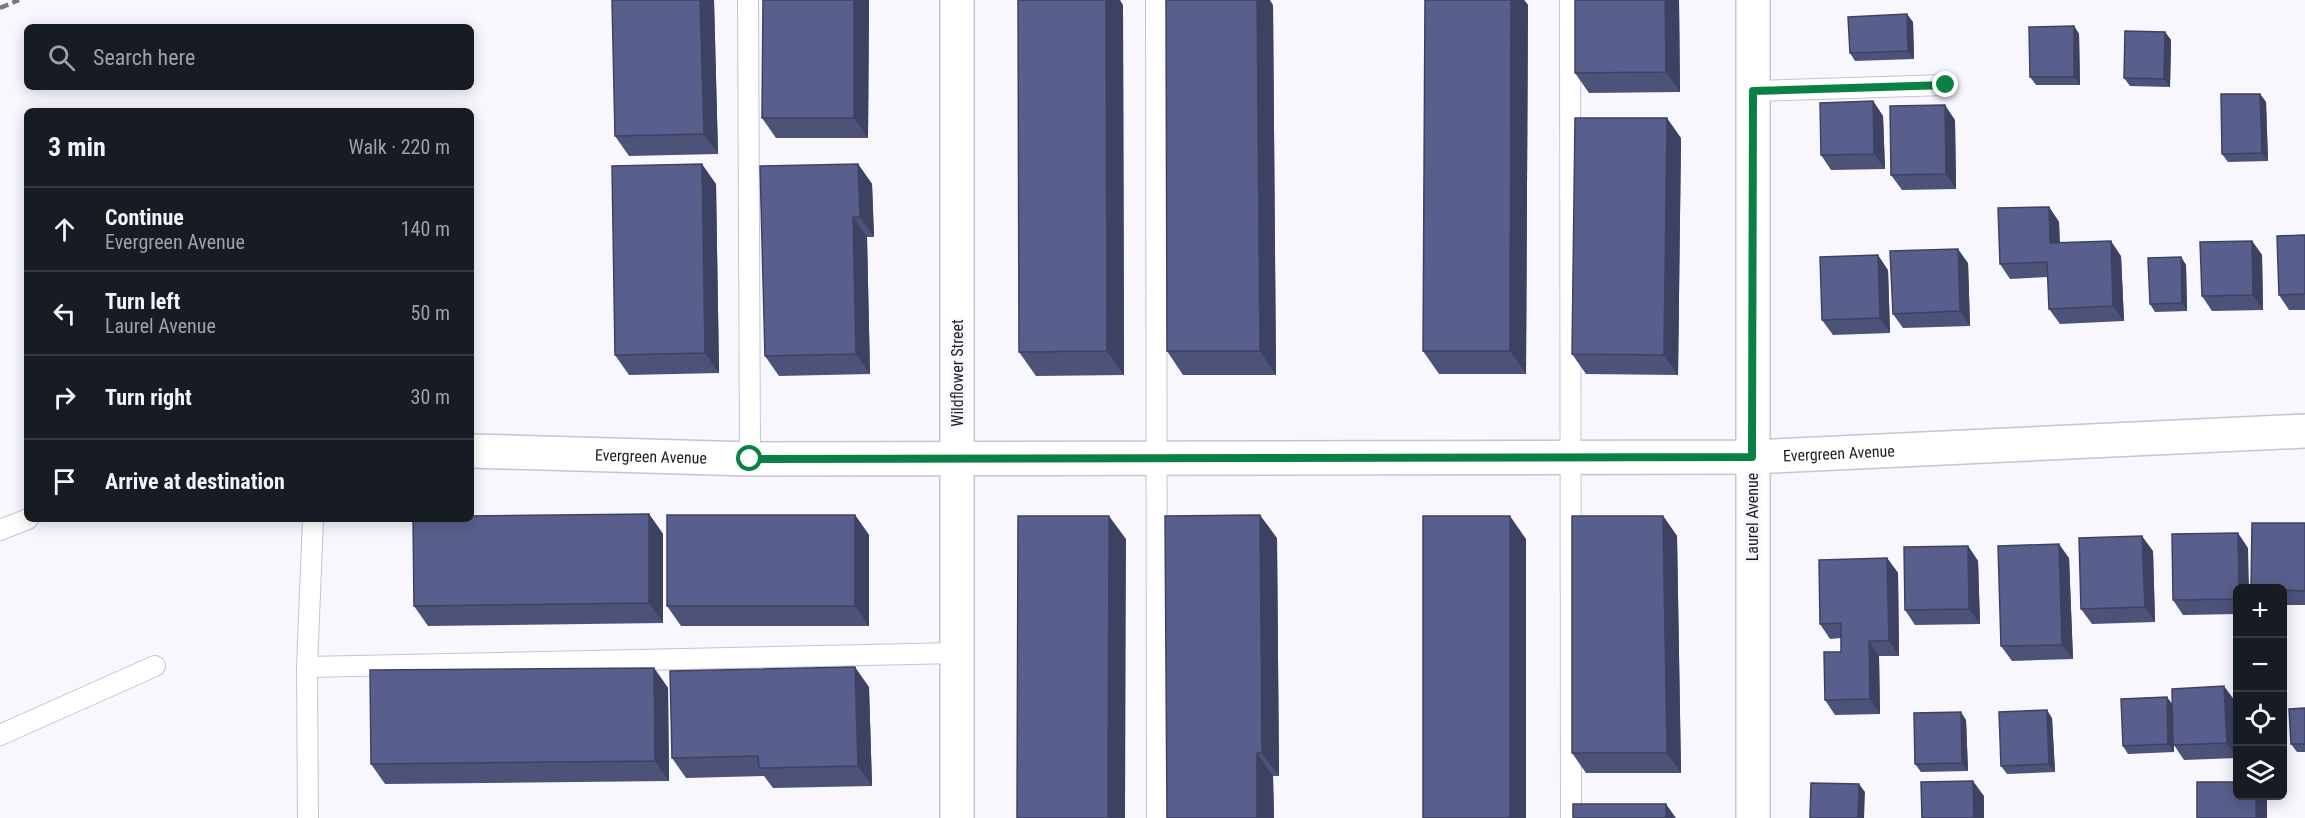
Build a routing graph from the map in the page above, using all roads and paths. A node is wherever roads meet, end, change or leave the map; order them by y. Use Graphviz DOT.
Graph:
graph roads {
  1 [pos="748,0"];
  2 [pos="957,0"];
  3 [pos="1156,0"];
  4 [pos="1570,0"];
  5 [pos="1754,0"];
  6 [pos="1946,85"];
  7 [pos="1753,91"];
  8 [pos="2305,431"];
  9 [pos="474,452"];
  10 [pos="1571,457"];
  11 [pos="1752,457"];
  12 [pos="957,458"];
  13 [pos="1157,458"];
  14 [pos="750,459"];
  15 [pos="24,521"];
  16 [pos="313,522"];
  17 [pos="0,530"];
  18 [pos="957,653"];
  19 [pos="156,666"];
  20 [pos="307,668"];
  21 [pos="0,735"];
  22 [pos="308,818"];
  23 [pos="957,818"];
  24 [pos="1157,818"];
  25 [pos="1571,818"];
  26 [pos="1753,818"];
  1 -- 14 [label="lane"];
  2 -- 12 [label="street, Wildflower Street"];
  3 -- 13 [label="lane"];
  4 -- 10 [label="lane"];
  5 -- 7 [label="street, Laurel Avenue"];
  6 -- 7 [label="lane"];
  7 -- 11 [label="street, Laurel Avenue"];
  8 -- 11 [label="street, Evergreen Avenue"];
  9 -- 14 [label="street, Evergreen Avenue"];
  10 -- 11 [label="street, Evergreen Avenue"];
  10 -- 13 [label="street, Evergreen Avenue"];
  10 -- 25 [label="lane"];
  11 -- 26 [label="street, Laurel Avenue"];
  12 -- 13 [label="street, Evergreen Avenue"];
  12 -- 14 [label="street, Evergreen Avenue"];
  12 -- 18 [label="street, Wildflower Street"];
  13 -- 24 [label="lane"];
  15 -- 17 [label="lane"];
  16 -- 20 [label="lane"];
  18 -- 20 [label="lane"];
  18 -- 23 [label="street, Wildflower Street"];
  19 -- 21 [label="lane"];
  20 -- 22 [label="lane"];
}
